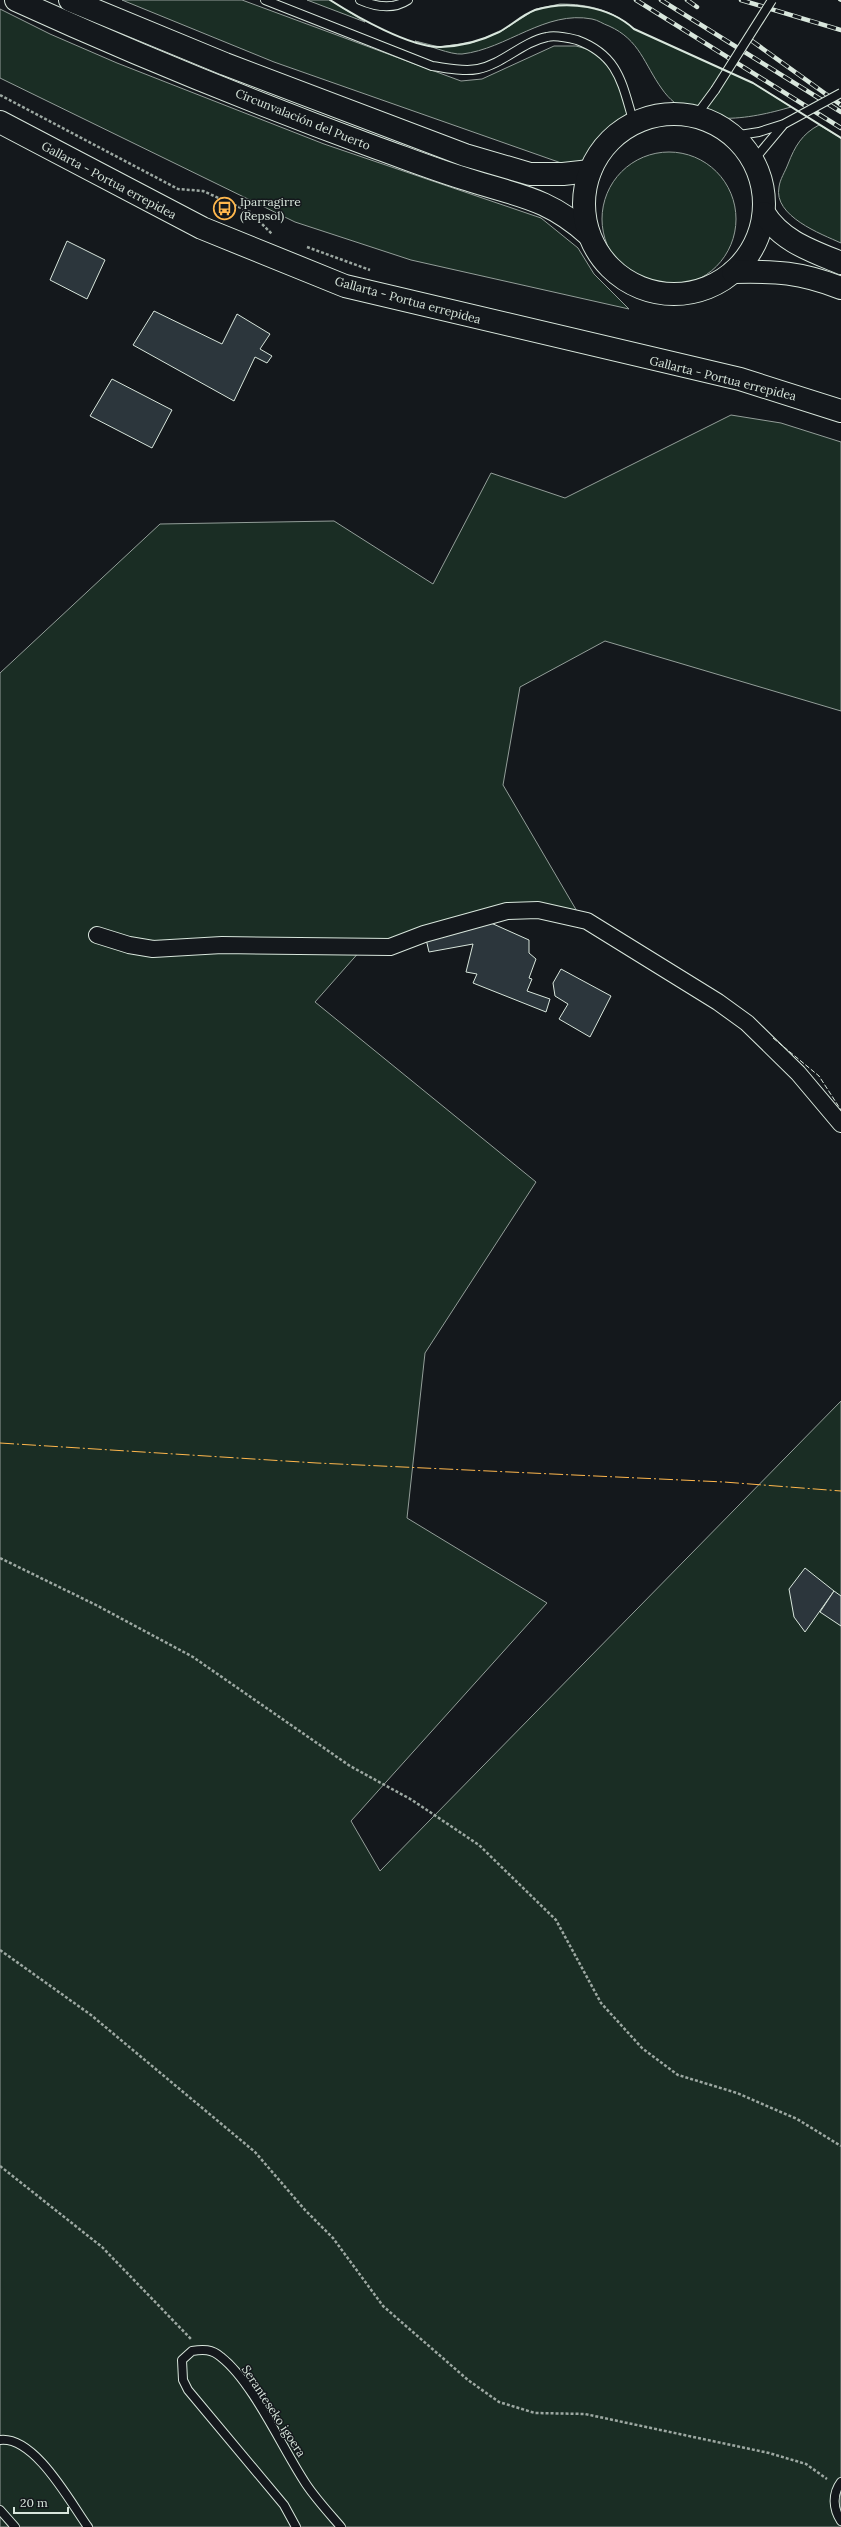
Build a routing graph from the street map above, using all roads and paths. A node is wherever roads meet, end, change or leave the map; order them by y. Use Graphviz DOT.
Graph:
graph roads {
  1 [pos="16,0"];
  2 [pos="70,0"];
  3 [pos="265,0"];
  4 [pos="360,0"];
  5 [pos="408,0"];
  6 [pos="772,0"];
  7 [pos="841,93"];
  8 [pos="0,95"];
  9 [pos="695,117"];
  10 [pos="0,122"];
  11 [pos="634,123"];
  12 [pos="784,124"];
  13 [pos="733,136"];
  14 [pos="753,161"];
  15 [pos="590,171"];
  16 [pos="764,213"];
  17 [pos="589,235"];
  18 [pos="279,236"];
  19 [pos="299,244"];
  20 [pos="841,263"];
  21 [pos="378,272"];
  22 [pos="733,272"];
  23 [pos="841,288"];
  24 [pos="841,412"];
  25 [pos="97,935"];
  26 [pos="841,1124"];
  27 [pos="0,1558"];
  28 [pos="0,1950"];
  29 [pos="841,2146"];
  30 [pos="0,2166"];
  31 [pos="201,2349"];
  32 [pos="0,2440"];
  33 [pos="839,2484"];
  34 [pos="0,2510"];
  35 [pos="841,2521"];
  36 [pos="15,2527"];
  37 [pos="88,2527"];
  38 [pos="296,2527"];
  39 [pos="340,2527"];
  1 -- 17 [label="highway, Circunvalación del Puerto"];
  2 -- 15 [label="highway, Circunvalación del Puerto"];
  3 -- 11 [label="lane"];
  4 -- 5 [label="lane"];
  6 -- 9 [label="lane, bridge"];
  7 -- 12 [label="lane, bridge"];
  8 -- 18 [label="path"];
  9 -- 11 [label="highway, Circunvalación del Puerto"];
  9 -- 13 [label="highway, Circunvalación del Puerto"];
  10 -- 24 [label="highway, Gallarta - Portua errepidea"];
  11 -- 15 [label="highway, Circunvalación del Puerto"];
  12 -- 13 [label="lane"];
  12 -- 14 [label="lane"];
  13 -- 14 [label="highway, Circunvalación del Puerto"];
  14 -- 16 [label="highway, Circunvalación del Puerto"];
  15 -- 17 [label="highway, Circunvalación del Puerto"];
  16 -- 20 [label="highway"];
  16 -- 22 [label="highway, Circunvalación del Puerto"];
  17 -- 22 [label="highway, Circunvalación del Puerto"];
  19 -- 21 [label="path"];
  22 -- 23 [label="highway"];
  25 -- 26 [label="street"];
  27 -- 29 [label="path"];
  28 -- 33 [label="path"];
  30 -- 31 [label="path"];
  31 -- 38 [label="lane"];
  31 -- 39 [label="lane, Seranteseko igoera"];
  32 -- 37 [label="lane"];
  33 -- 35 [label="lane"];
  34 -- 36 [label="lane"];
}
